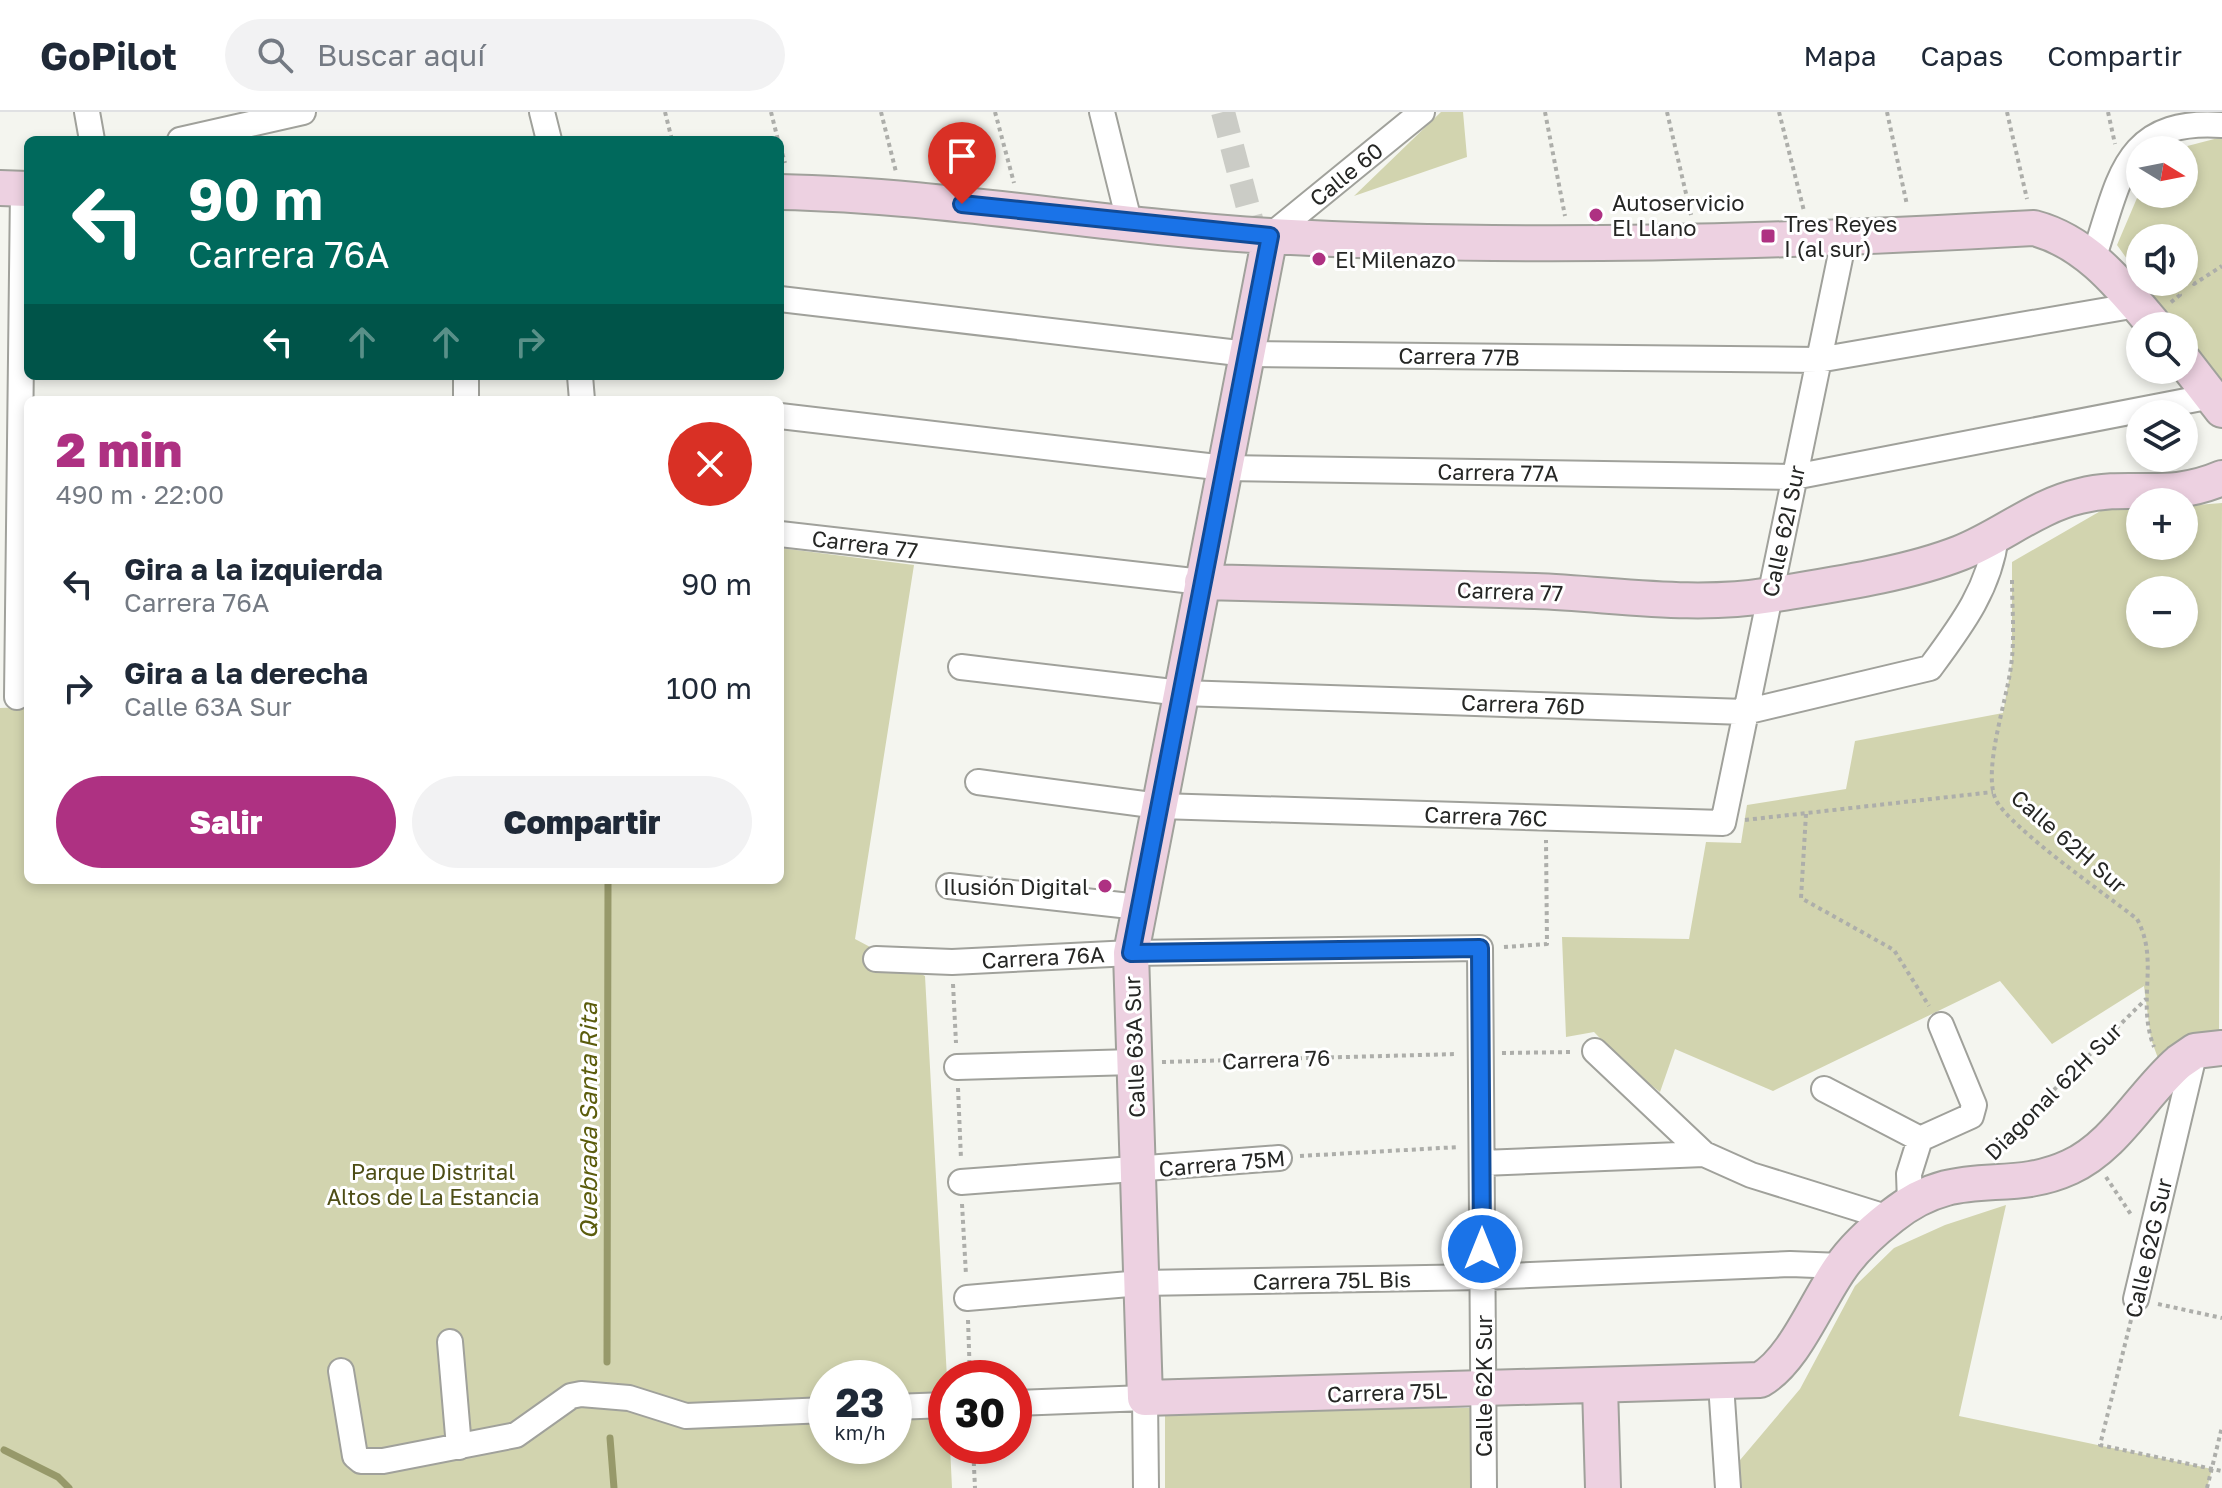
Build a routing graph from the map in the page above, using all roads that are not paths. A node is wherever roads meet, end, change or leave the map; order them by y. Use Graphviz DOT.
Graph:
graph roads {
  1 [pos="87,112"];
  2 [pos="303,112"];
  3 [pos="542,112"];
  4 [pos="1102,112"];
  5 [pos="1422,112"];
  6 [pos="2222,125"];
  7 [pos="91,136"];
  8 [pos="198,136"];
  9 [pos="548,136"];
  10 [pos="17,188"];
  11 [pos="784,192"];
  12 [pos="1129,221"];
  13 [pos="1270,236"];
  14 [pos="1828,240"];
  15 [pos="2093,259"];
  16 [pos="784,299"];
  17 [pos="2143,312"];
  18 [pos="2126,318"];
  19 [pos="1247,354"];
  20 [pos="1818,360"];
  21 [pos="2198,379"];
  22 [pos="2217,403"];
  23 [pos="16,412"];
  24 [pos="784,416"];
  25 [pos="1225,468"];
  26 [pos="1794,477"];
  27 [pos="2222,478"];
  28 [pos="784,534"];
  29 [pos="1996,536"];
  30 [pos="1202,582"];
  31 [pos="1769,595"];
  32 [pos="961,667"];
  33 [pos="1181,693"];
  34 [pos="15,697"];
  35 [pos="1745,712"];
  36 [pos="978,782"];
  37 [pos="1159,806"];
  38 [pos="1723,823"];
  39 [pos="949,886"];
  40 [pos="1139,907"];
  41 [pos="1480,948"];
  42 [pos="1131,953"];
  43 [pos="876,959"];
  44 [pos="1941,1025"];
  45 [pos="2208,1050"];
  46 [pos="1595,1051"];
  47 [pos="1134,1062"];
  48 [pos="957,1067"];
  49 [pos="1824,1089"];
  50 [pos="1920,1139"];
  51 [pos="1482,1154"];
  52 [pos="1704,1154"];
  53 [pos="1279,1158"];
  54 [pos="1138,1170"];
  55 [pos="961,1182"];
  56 [pos="1900,1210"];
  57 [pos="1842,1266"];
  58 [pos="1482,1277"];
  59 [pos="1141,1283"];
  60 [pos="967,1298"];
  61 [pos="2136,1299"];
  62 [pos="450,1342"];
  63 [pos="341,1371"];
  64 [pos="1721,1384"];
  65 [pos="1600,1387"];
  66 [pos="1483,1390"];
  67 [pos="1145,1398"];
  68 [pos="1032,1402"];
  69 [pos="808,1411"];
  70 [pos="459,1447"];
  71 [pos="1146,1488"];
  72 [pos="1484,1488"];
  73 [pos="1603,1488"];
  74 [pos="1728,1488"];
  1 -- 7 [label="street"];
  2 -- 8 [label="street"];
  3 -- 9 [label="street"];
  4 -- 12 [label="street"];
  5 -- 13 [label="street, Calle 60"];
  6 -- 15 [label="street"];
  10 -- 23 [label="street"];
  11 -- 12 [label="street"];
  12 -- 13 [label="street"];
  13 -- 14 [label="street"];
  13 -- 19 [label="street, Calle 63A Sur"];
  14 -- 15 [label="street"];
  14 -- 20 [label="street, Calle 62I Sur"];
  15 -- 17 [label="street"];
  16 -- 19 [label="street, Carrera 77B"];
  18 -- 20 [label="street, Carrera 77B"];
  19 -- 20 [label="street, Carrera 77B"];
  19 -- 25 [label="street, Calle 63A Sur"];
  20 -- 26 [label="street, Calle 62I Sur"];
  21 -- 22 [label="street"];
  22 -- 26 [label="street, Carrera 77A"];
  23 -- 34 [label="street"];
  24 -- 25 [label="street, Carrera 77A"];
  25 -- 26 [label="street, Carrera 77A"];
  25 -- 30 [label="street, Calle 63A Sur"];
  26 -- 31 [label="street, Calle 62I Sur"];
  27 -- 29 [label="street, Carrera 77"];
  28 -- 30 [label="street, Carrera 77"];
  29 -- 31 [label="street, Carrera 77"];
  29 -- 35 [label="street, Carrera 76D"];
  30 -- 31 [label="street, Carrera 77"];
  30 -- 33 [label="street, Calle 63A Sur"];
  31 -- 35 [label="street, Calle 62I Sur"];
  32 -- 33 [label="street, Carrera 76D"];
  33 -- 35 [label="street, Carrera 76D"];
  33 -- 37 [label="street, Calle 63A Sur"];
  35 -- 38 [label="street, Calle 62I Sur"];
  36 -- 37 [label="street, Carrera 76C"];
  37 -- 38 [label="street, Carrera 76C"];
  37 -- 40 [label="street, Calle 63A Sur"];
  39 -- 40 [label="street"];
  40 -- 42 [label="street, Calle 63A Sur"];
  41 -- 42 [label="street, Carrera 76A"];
  41 -- 51 [label="street, Calle 62K Sur"];
  42 -- 43 [label="street, Carrera 76A"];
  42 -- 47 [label="street, Calle 63A Sur"];
  44 -- 50 [label="street"];
  45 -- 56 [label="street"];
  45 -- 61 [label="street, Calle 62G Sur"];
  46 -- 52 [label="street"];
  47 -- 48 [label="street"];
  47 -- 54 [label="street, Calle 63A Sur"];
  49 -- 50 [label="street"];
  50 -- 56 [label="street"];
  51 -- 52 [label="street"];
  51 -- 58 [label="street, Calle 62K Sur"];
  52 -- 56 [label="street"];
  53 -- 54 [label="street, Carrera 75M"];
  54 -- 55 [label="street, Carrera 75M"];
  54 -- 59 [label="street, Calle 63A Sur"];
  56 -- 57 [label="street"];
  57 -- 58 [label="street, Carrera 75L Bis"];
  57 -- 64 [label="street, Carrera 75L"];
  58 -- 59 [label="street, Carrera 75L Bis"];
  58 -- 66 [label="street, Calle 62K Sur"];
  59 -- 60 [label="street, Carrera 75L Bis"];
  59 -- 67 [label="street, Calle 63A Sur"];
  62 -- 70 [label="street"];
  63 -- 70 [label="street"];
  64 -- 65 [label="street, Carrera 75L"];
  64 -- 74 [label="street"];
  65 -- 66 [label="street, Carrera 75L"];
  65 -- 73 [label="street"];
  66 -- 67 [label="street, Carrera 75L"];
  66 -- 72 [label="street, Calle 62K Sur"];
  67 -- 68 [label="street, Carrera 75L"];
  67 -- 71 [label="street, Calle 63A Sur"];
  69 -- 70 [label="street"];
}
